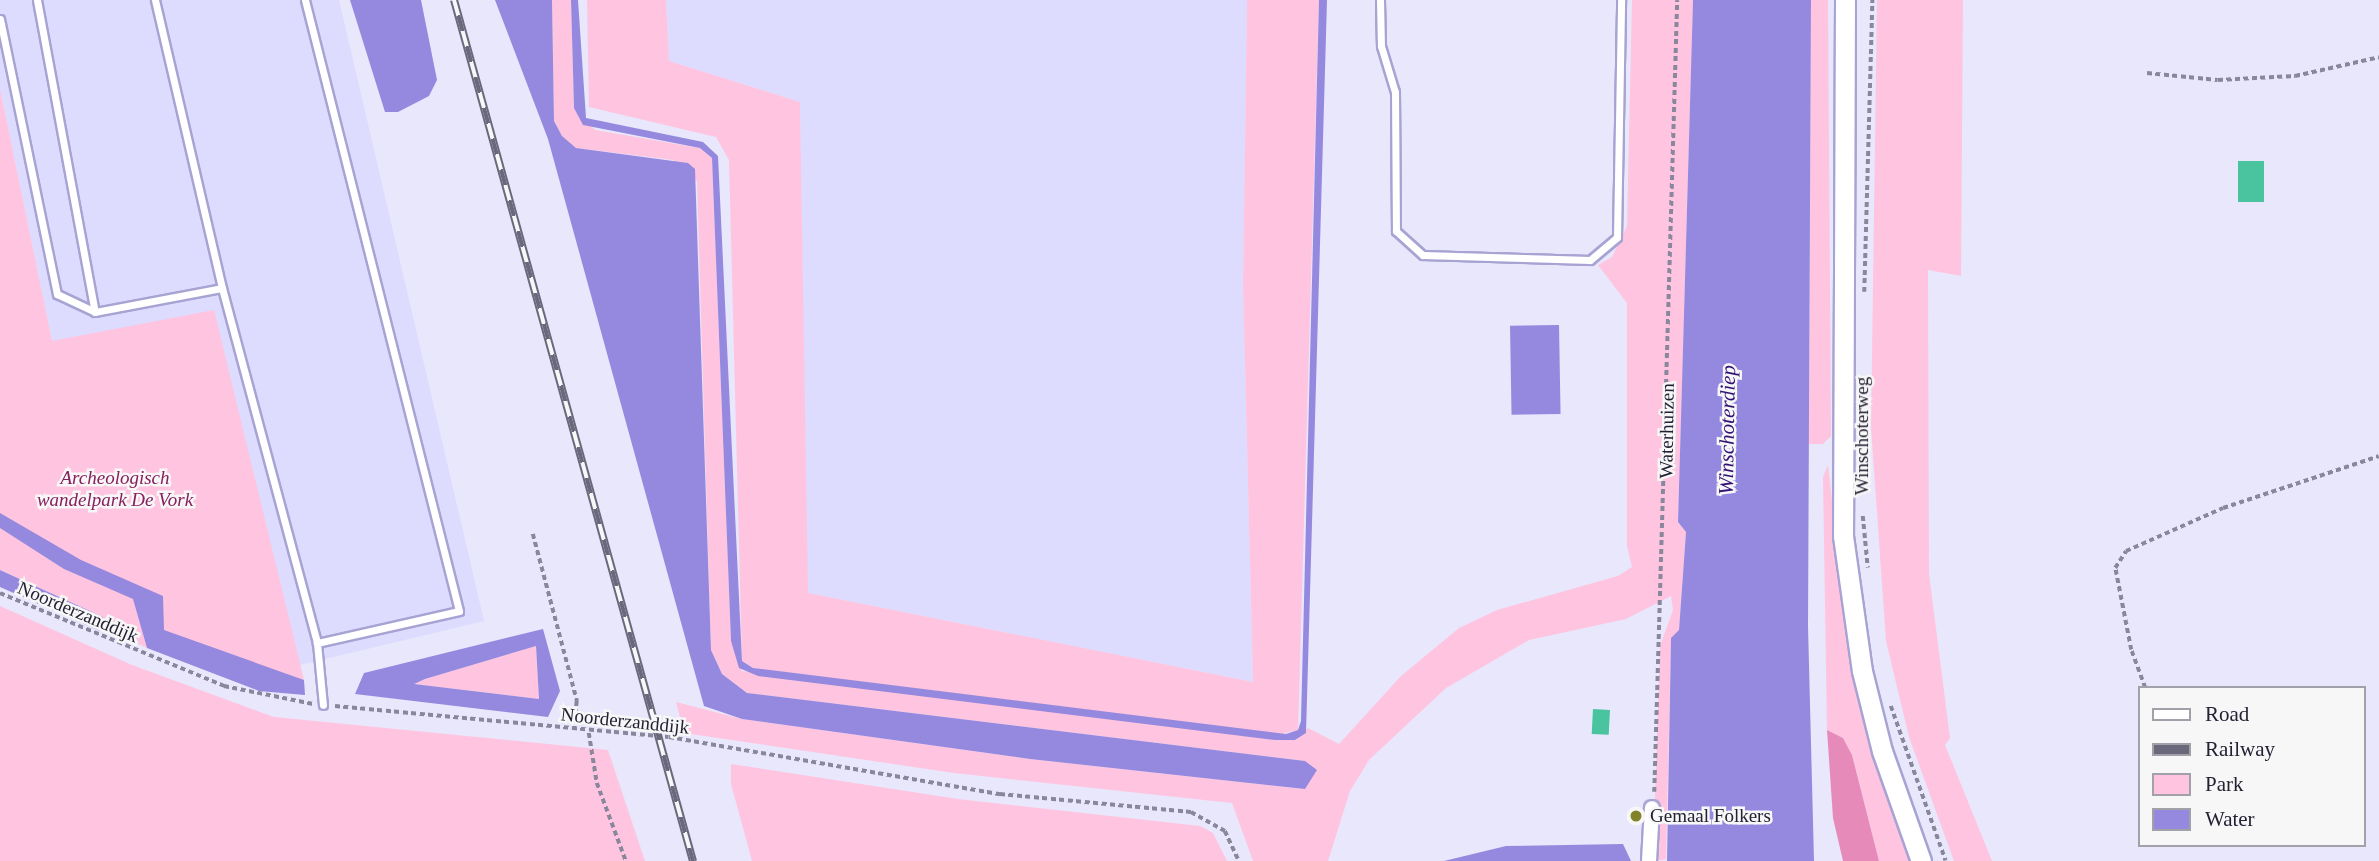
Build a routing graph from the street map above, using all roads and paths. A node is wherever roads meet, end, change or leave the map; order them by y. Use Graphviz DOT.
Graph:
graph roads {
  1 [pos="37,0"];
  2 [pos="155,0"];
  3 [pos="305,0"];
  4 [pos="1380,0"];
  5 [pos="1621,0"];
  6 [pos="1678,0"];
  7 [pos="1845,0"];
  8 [pos="1872,0"];
  9 [pos="0,19"];
  10 [pos="2379,57"];
  11 [pos="2147,73"];
  12 [pos="222,288"];
  13 [pos="1864,299"];
  14 [pos="95,312"];
  15 [pos="2379,456"];
  16 [pos="1863,505"];
  17 [pos="533,534"];
  18 [pos="1868,574"];
  19 [pos="0,593"];
  20 [pos="317,643"];
  21 [pos="2144,686"];
  22 [pos="1889,700"];
  23 [pos="323,705"];
  24 [pos="574,730"];
  25 [pos="589,732"];
  26 [pos="1651,808"];
  27 [pos="626,861"];
  28 [pos="1239,861"];
  29 [pos="1649,861"];
  30 [pos="1921,861"];
  31 [pos="1946,861"];
  1 -- 14 [label="lane"];
  2 -- 12 [label="lane"];
  3 -- 20 [label="lane"];
  4 -- 5 [label="lane"];
  6 -- 26 [label="path, Waterhuizen"];
  7 -- 30 [label="main road, Winschoterweg"];
  8 -- 13 [label="path"];
  9 -- 14 [label="lane"];
  10 -- 11 [label="path"];
  12 -- 14 [label="lane"];
  12 -- 20 [label="lane"];
  15 -- 21 [label="path"];
  16 -- 18 [label="path, Winschoterweg"];
  17 -- 24 [label="path"];
  19 -- 23 [label="path, Noorderzanddijk"];
  20 -- 23 [label="lane"];
  22 -- 31 [label="path"];
  23 -- 24 [label="path, Noorderzanddijk"];
  24 -- 25 [label="path, Noorderzanddijk"];
  25 -- 27 [label="path"];
  25 -- 28 [label="path, Noorderzanddijk"];
  26 -- 29 [label="street"];
}
